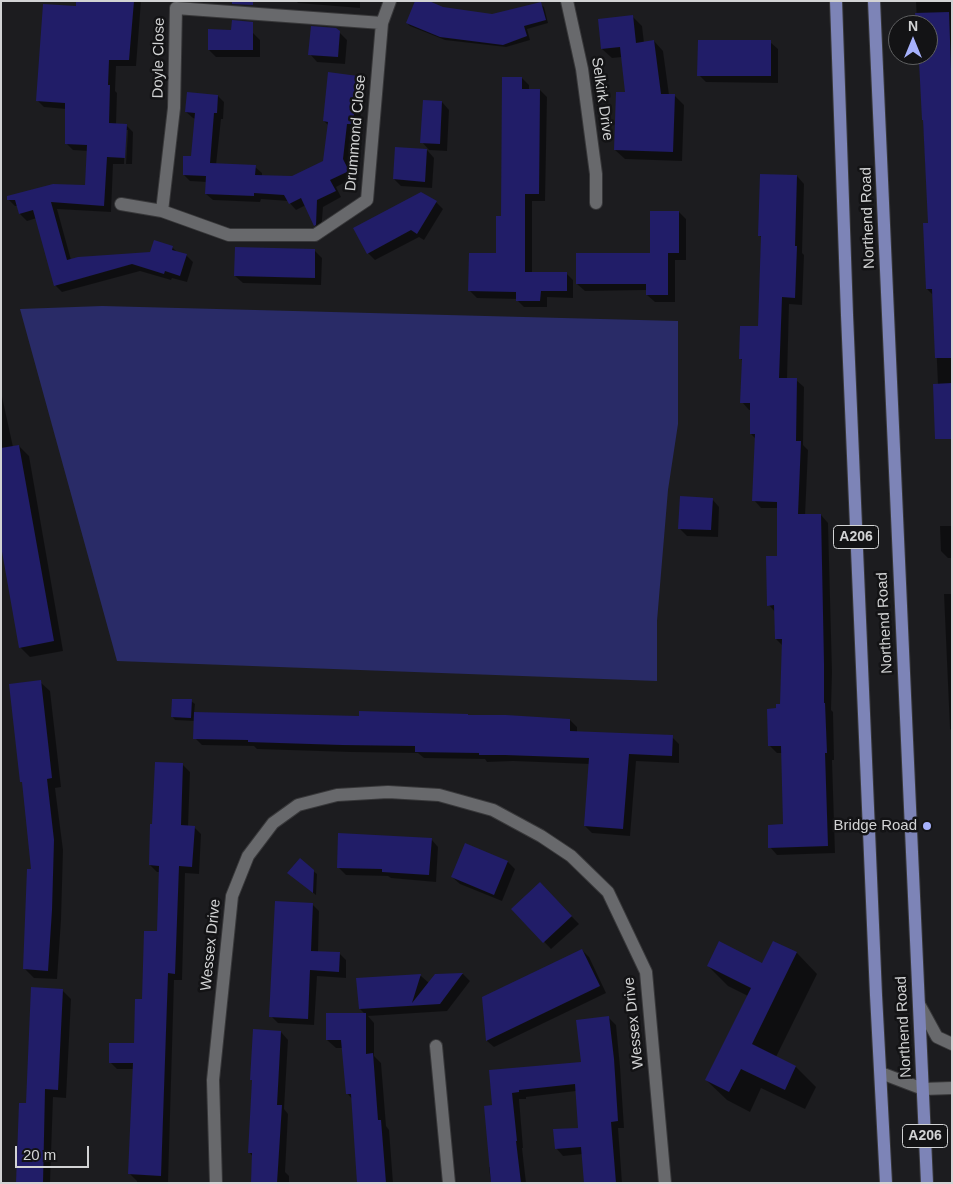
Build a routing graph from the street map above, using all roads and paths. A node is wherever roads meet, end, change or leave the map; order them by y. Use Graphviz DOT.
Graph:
graph roads {
  1 [pos="390,1"];
  2 [pos="836,1"];
  3 [pos="874,1"];
  4 [pos="571,2"];
  5 [pos="176,5"];
  6 [pos="382,23"];
  7 [pos="596,203"];
  8 [pos="121,204"];
  9 [pos="162,211"];
  10 [pos="920,1004"];
  11 [pos="952,1044"];
  12 [pos="436,1046"];
  13 [pos="881,1073"];
  14 [pos="952,1088"];
  15 [pos="923,1090"];
  16 [pos="216,1183"];
  17 [pos="449,1183"];
  18 [pos="665,1183"];
  19 [pos="886,1183"];
  20 [pos="927,1183"];
  1 -- 6 [label="street, Drummond Close"];
  2 -- 13 [label="main road, Northend Road / A206"];
  3 -- 10 [label="main road, Northend Road / A206"];
  4 -- 7 [label="street, Selkirk Drive"];
  5 -- 6 [label="street, Doyle Close"];
  5 -- 9 [label="street, Doyle Close"];
  6 -- 9 [label="street, Drummond Close"];
  8 -- 9 [label="street, Drummond Close"];
  10 -- 11 [label="street"];
  10 -- 15 [label="main road, Northend Road / A206"];
  12 -- 17 [label="street"];
  13 -- 15 [label="street"];
  13 -- 19 [label="main road, Northend Road / A206"];
  14 -- 15 [label="street"];
  15 -- 20 [label="main road, Northend Road / A206"];
  16 -- 18 [label="street, Wessex Drive"];
}
